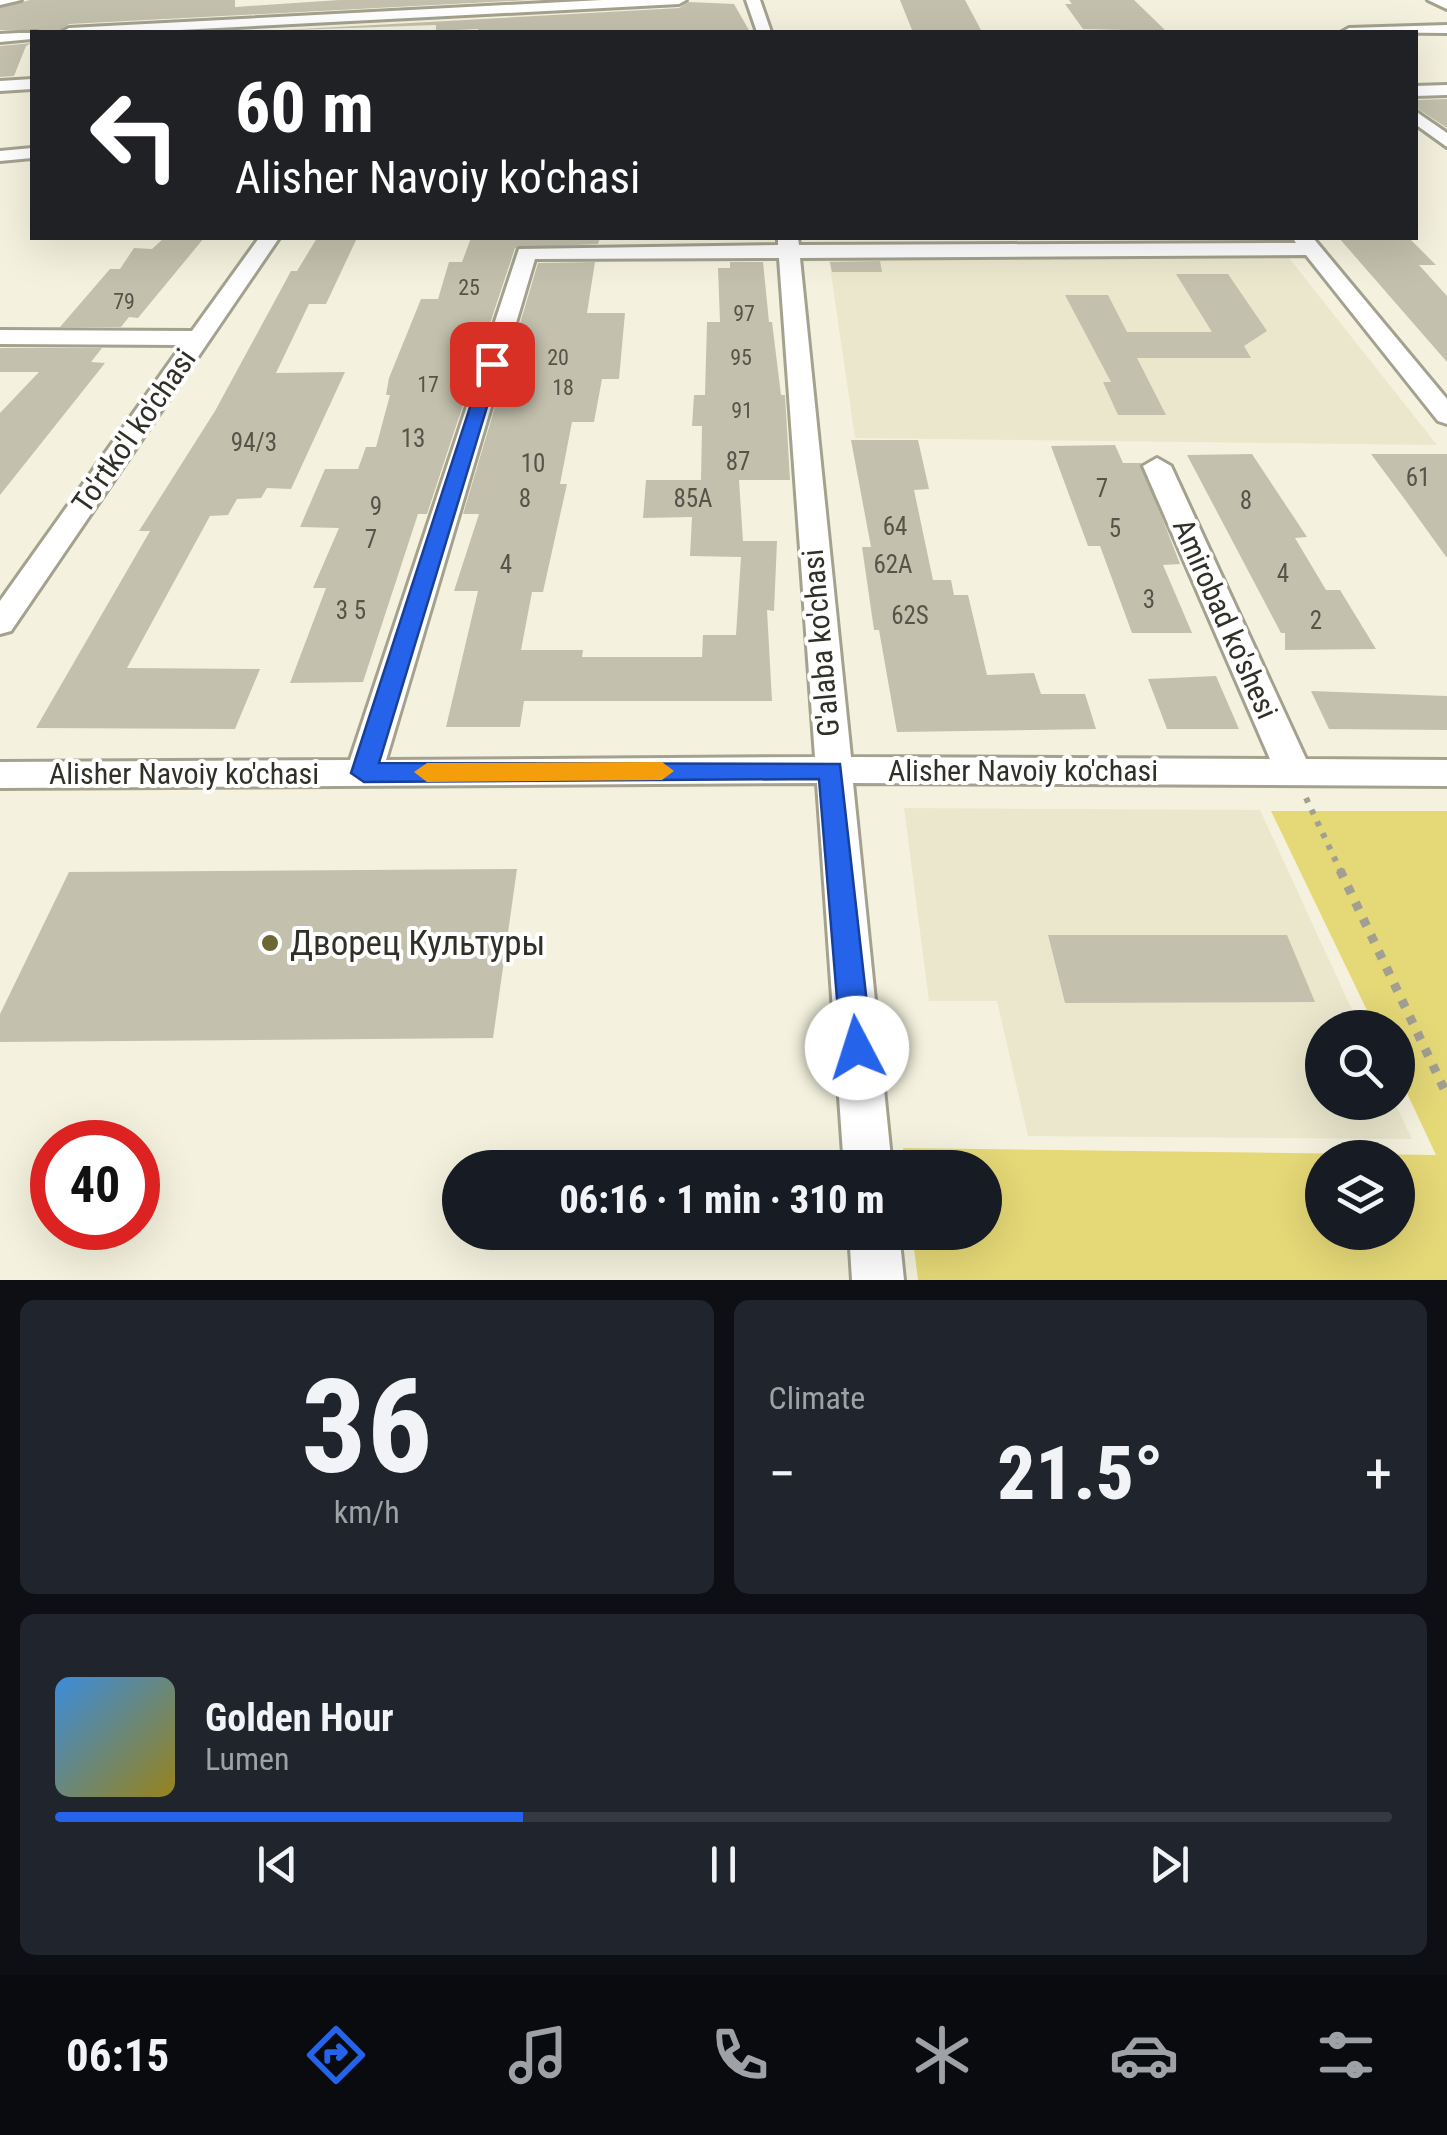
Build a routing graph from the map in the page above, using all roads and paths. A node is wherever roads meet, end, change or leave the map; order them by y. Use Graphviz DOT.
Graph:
graph roads {
  1 [pos="14,0"];
  2 [pos="679,0"];
  3 [pos="753,0"];
  4 [pos="1435,0"];
  5 [pos="0,1"];
  6 [pos="1447,6"];
  7 [pos="188,22"];
  8 [pos="93,30"];
  9 [pos="763,30"];
  10 [pos="1447,30"];
  11 [pos="1418,31"];
  12 [pos="30,36"];
  13 [pos="0,38"];
  14 [pos="30,84"];
  15 [pos="0,86"];
  16 [pos="1447,90"];
  17 [pos="1418,91"];
  18 [pos="1418,118"];
  19 [pos="1447,142"];
  20 [pos="30,153"];
  21 [pos="0,156"];
  22 [pos="267,240"];
  23 [pos="788,243"];
  24 [pos="1052,243"];
  25 [pos="1308,243"];
  26 [pos="0,336"];
  27 [pos="198,338"];
  28 [pos="1447,416"];
  29 [pos="1156,466"];
  30 [pos="0,624"];
  31 [pos="831,770"];
  32 [pos="1294,772"];
  33 [pos="364,773"];
  34 [pos="1447,773"];
  35 [pos="0,775"];
  36 [pos="1447,1095"];
  37 [pos="866,1150"];
  38 [pos="876,1250"];
  39 [pos="878,1280"];
  1 -- 5 [label="street"];
  2 -- 7 [label="street"];
  3 -- 9 [label="street"];
  4 -- 6 [label="street"];
  7 -- 8 [label="street"];
  10 -- 11 [label="street"];
  12 -- 13 [label="street"];
  14 -- 15 [label="street"];
  16 -- 17 [label="street"];
  18 -- 19 [label="street"];
  20 -- 21 [label="street"];
  22 -- 27 [label="street, To'rtko'l ko'chasi"];
  23 -- 24 [label="street"];
  23 -- 31 [label="street, G'alaba ko'chasi"];
  23 -- 33 [label="street"];
  24 -- 25 [label="street"];
  25 -- 28 [label="street"];
  26 -- 27 [label="street"];
  27 -- 30 [label="street, To'rtko'l ko'chasi"];
  29 -- 32 [label="street, Amirobad ko'shesi"];
  31 -- 32 [label="street, Alisher Navoiy ko'chasi"];
  31 -- 33 [label="street, Alisher Navoiy ko'chasi"];
  31 -- 37 [label="street, G'alaba ko'chasi"];
  32 -- 34 [label="street, Alisher Navoiy ko'chasi"];
  32 -- 36 [label="path"];
  33 -- 35 [label="street, Alisher Navoiy ko'chasi"];
  38 -- 39 [label="street"];
}
